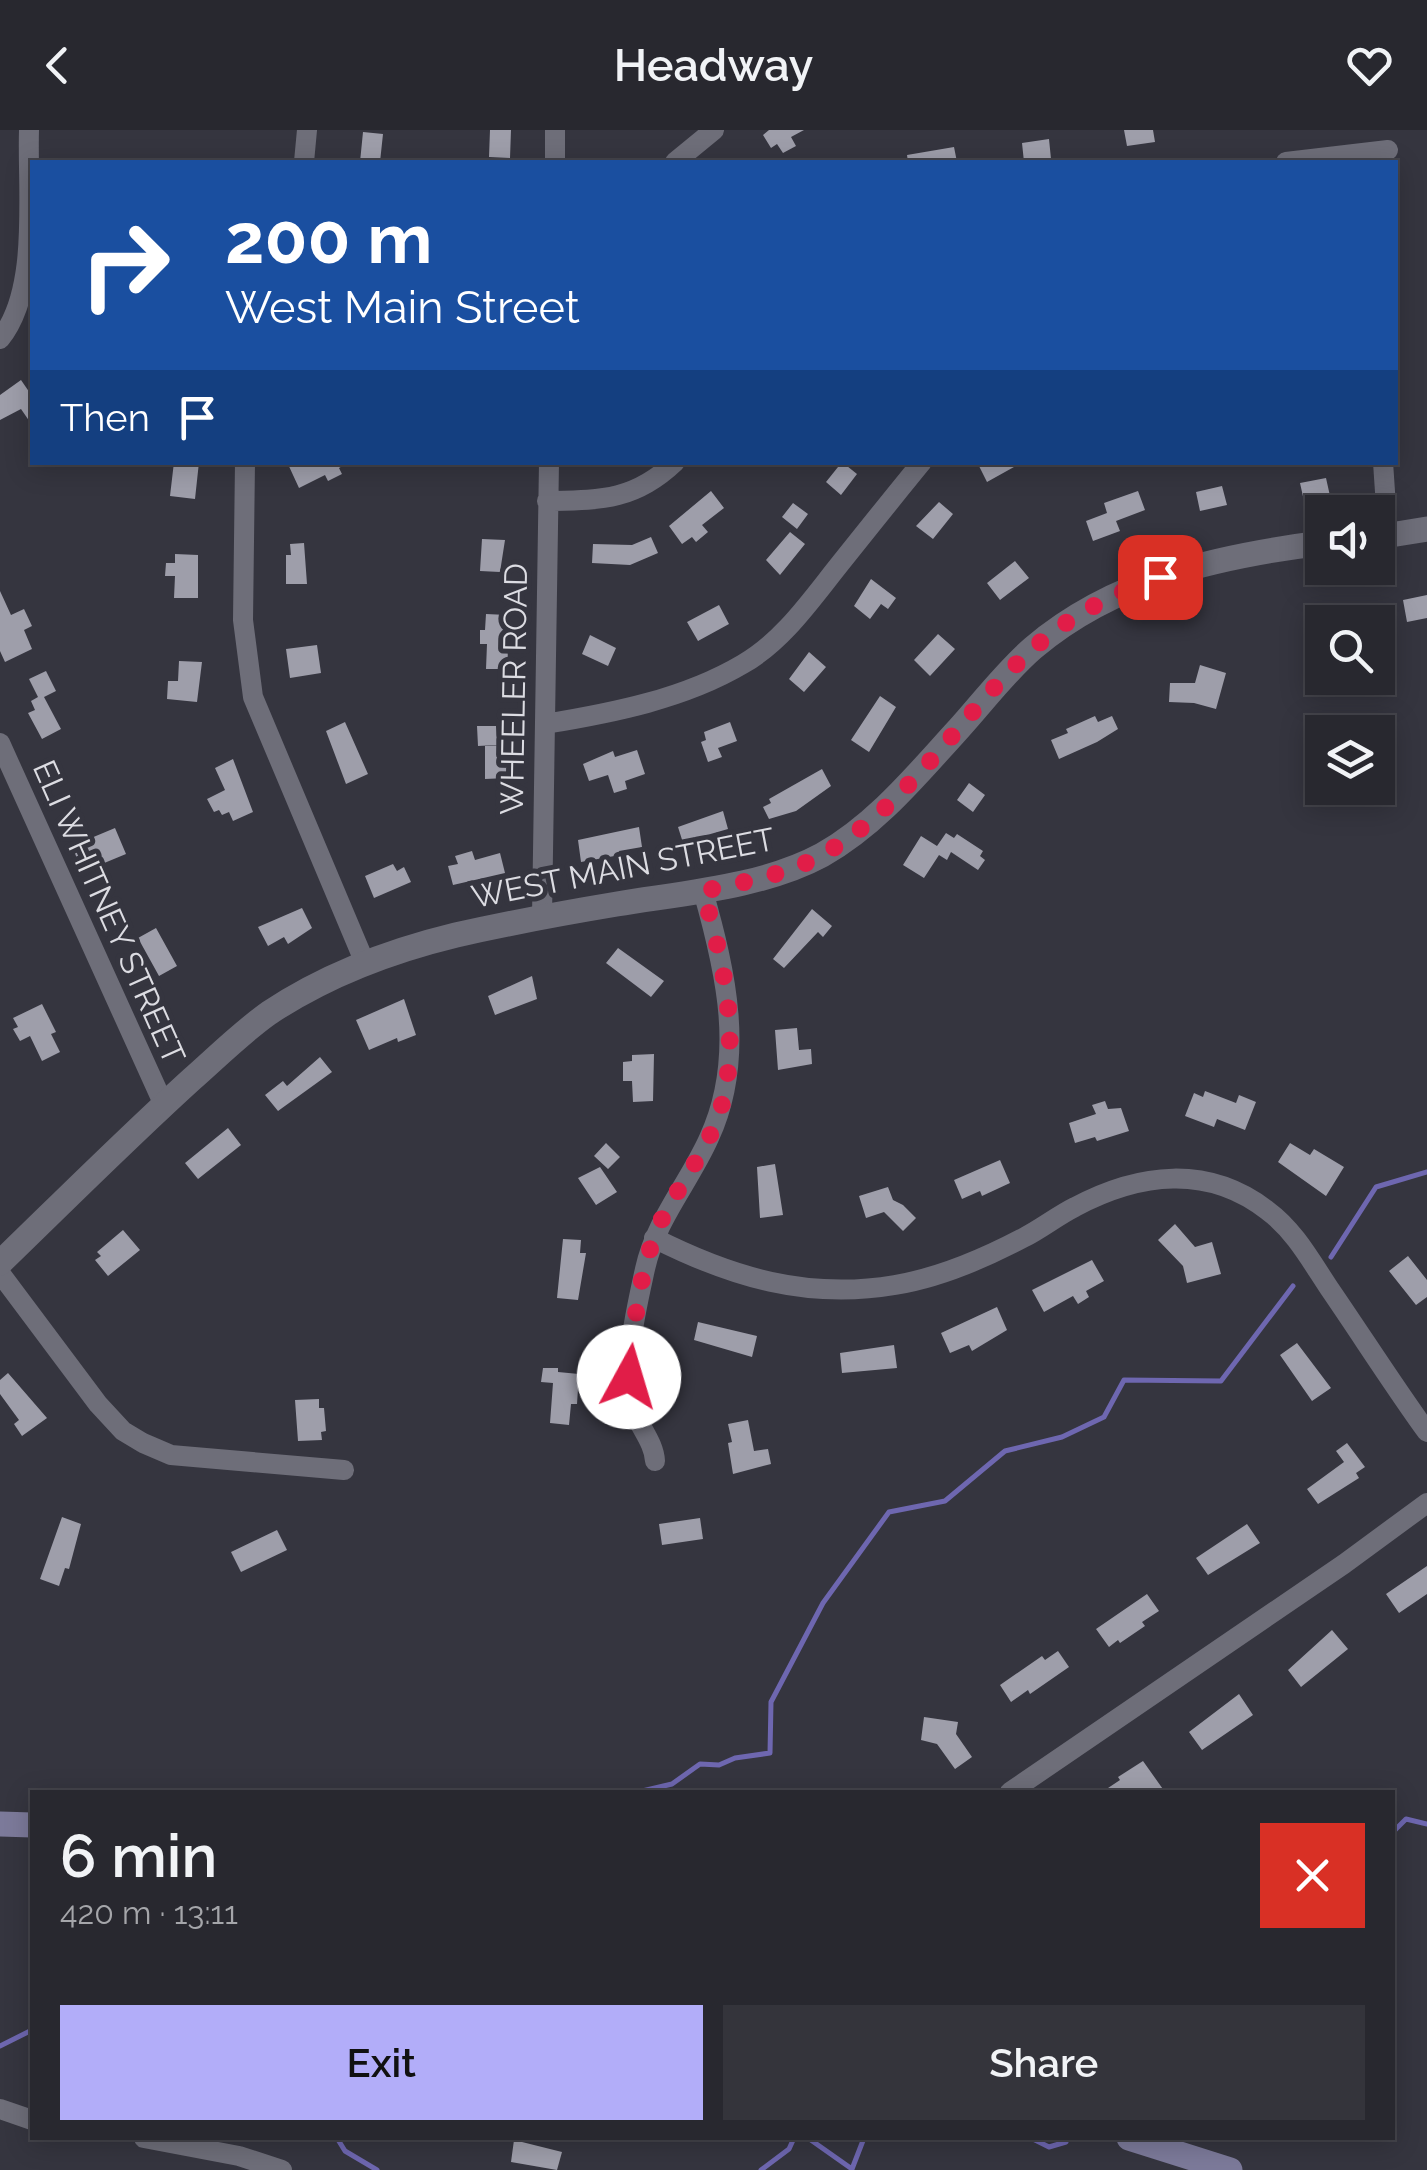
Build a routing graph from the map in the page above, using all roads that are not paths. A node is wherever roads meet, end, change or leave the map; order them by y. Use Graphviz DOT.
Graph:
graph roads {
  1 [pos="30,130"];
  2 [pos="307,130"];
  3 [pos="556,130"];
  4 [pos="714,130"];
  5 [pos="1388,148"];
  6 [pos="304,160"];
  7 [pos="555,160"];
  8 [pos="677,160"];
  9 [pos="1301,160"];
  10 [pos="0,339"];
  11 [pos="245,465"];
  12 [pos="548,465"];
  13 [pos="671,465"];
  14 [pos="920,465"];
  15 [pos="1383,465"];
  16 [pos="1383,495"];
  17 [pos="548,500"];
  18 [pos="1427,529"];
  19 [pos="1395,534"];
  20 [pos="1305,546"];
  21 [pos="545,724"];
  22 [pos="0,743"];
  23 [pos="703,891"];
  24 [pos="542,917"];
  25 [pos="366,963"];
  26 [pos="164,1104"];
  27 [pos="654,1238"];
  28 [pos="0,1263"];
  29 [pos="0,1273"];
  30 [pos="1427,1432"];
  31 [pos="655,1462"];
  32 [pos="344,1470"];
  33 [pos="1427,1502"];
  34 [pos="1013,1790"];
  35 [pos="0,1824"];
  36 [pos="30,1825"];
  37 [pos="0,2109"];
  38 [pos="30,2119"];
  39 [pos="155,2140"];
  40 [pos="1135,2140"];
  41 [pos="282,2170"];
  42 [pos="1230,2170"];
  1 -- 10 [label="street"];
  2 -- 6 [label="street"];
  3 -- 7 [label="street"];
  4 -- 8 [label="street"];
  5 -- 9 [label="street"];
  11 -- 25 [label="street"];
  12 -- 17 [label="street, WHEELER ROAD"];
  13 -- 17 [label="street"];
  14 -- 21 [label="street"];
  15 -- 16 [label="street"];
  17 -- 21 [label="street, WHEELER ROAD"];
  18 -- 19 [label="street"];
  20 -- 23 [label="street, WEST MAIN STREET"];
  21 -- 24 [label="street, WHEELER ROAD"];
  22 -- 26 [label="street, ELI WHITNEY STREET"];
  23 -- 24 [label="street, WEST MAIN STREET"];
  23 -- 27 [label="street"];
  24 -- 25 [label="street, WEST MAIN STREET"];
  25 -- 26 [label="street, WEST MAIN STREET"];
  26 -- 28 [label="street, WEST MAIN STREET"];
  27 -- 30 [label="street"];
  27 -- 31 [label="street"];
  29 -- 32 [label="street"];
  33 -- 34 [label="street"];
  35 -- 36 [label="main road"];
  37 -- 38 [label="street"];
  39 -- 41 [label="street"];
  40 -- 42 [label="main road"];
}
